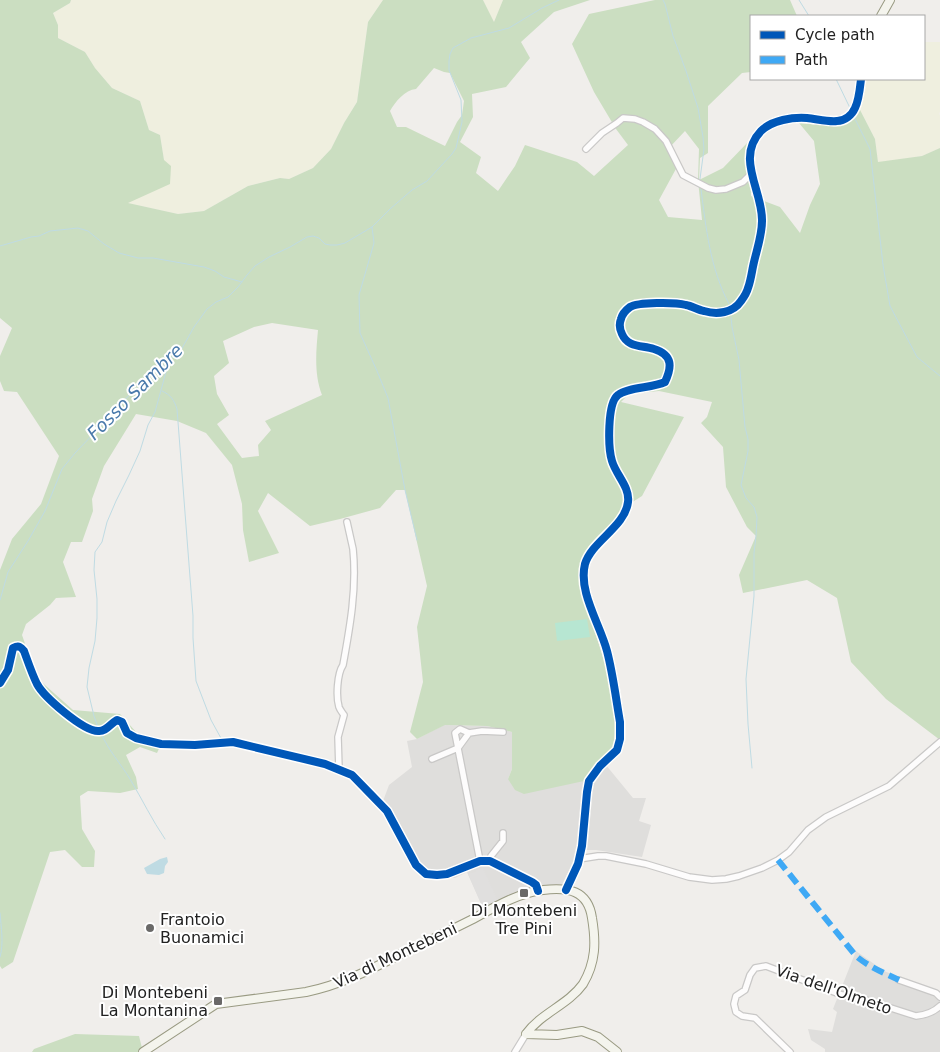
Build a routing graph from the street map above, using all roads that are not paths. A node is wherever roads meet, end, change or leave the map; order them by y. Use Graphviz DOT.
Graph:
graph roads {
  1 [pos="890,0"];
  2 [pos="882,15"];
  3 [pos="861,80"];
  4 [pos="586,149"];
  5 [pos="751,174"];
  6 [pos="347,522"];
  7 [pos="0,683"];
  8 [pos="503,732"];
  9 [pos="469,733"];
  10 [pos="940,742"];
  11 [pos="458,748"];
  12 [pos="432,759"];
  13 [pos="339,770"];
  14 [pos="503,833"];
  15 [pos="579,858"];
  16 [pos="480,861"];
  17 [pos="490,861"];
  18 [pos="566,890"];
  19 [pos="538,891"];
  20 [pos="899,980"];
  21 [pos="940,997"];
  22 [pos="940,1006"];
  23 [pos="526,1034"];
  24 [pos="143,1052"];
  25 [pos="515,1052"];
  26 [pos="617,1052"];
  27 [pos="790,1052"];
  1 -- 2 [label="street"];
  3 -- 5 [label="street"];
  4 -- 5 [label="street"];
  5 -- 15 [label="street"];
  6 -- 13 [label="street"];
  7 -- 13 [label="street"];
  8 -- 9 [label="street"];
  9 -- 11 [label="street"];
  9 -- 11 [label="street"];
  10 -- 15 [label="street"];
  11 -- 12 [label="street"];
  11 -- 16 [label="street"];
  13 -- 16 [label="street"];
  14 -- 17 [label="street"];
  15 -- 18 [label="street"];
  16 -- 17 [label="street"];
  17 -- 19 [label="street"];
  18 -- 19 [label="street, Via di Montebeni"];
  18 -- 23 [label="street"];
  19 -- 24 [label="street, Via di Montebeni"];
  20 -- 21 [label="street, Via dell'Olmeto"];
  22 -- 27 [label="street, Via dell'Olmeto"];
  23 -- 25 [label="street"];
  23 -- 26 [label="street"];
}
